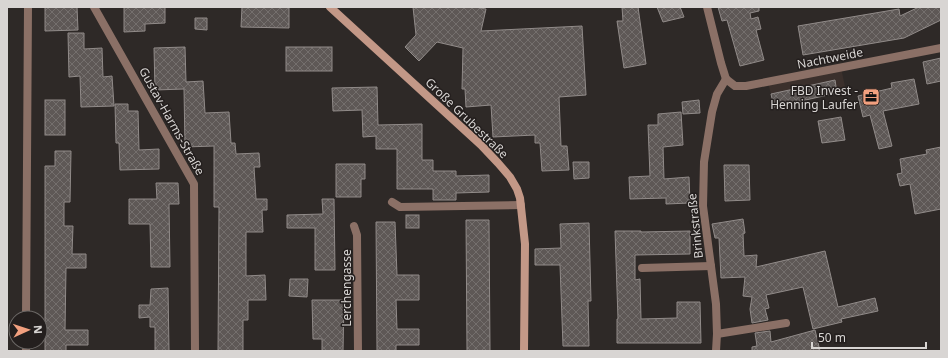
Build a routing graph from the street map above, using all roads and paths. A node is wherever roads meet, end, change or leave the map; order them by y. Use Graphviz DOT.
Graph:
graph roads {
  1 [pos="28,7"];
  2 [pos="94,7"];
  3 [pos="330,7"];
  4 [pos="707,7"];
  5 [pos="941,48"];
  6 [pos="726,79"];
  7 [pos="392,202"];
  8 [pos="521,205"];
  9 [pos="354,226"];
  10 [pos="711,266"];
  11 [pos="642,268"];
  12 [pos="26,310"];
  13 [pos="786,323"];
  14 [pos="717,334"];
  15 [pos="194,351"];
  16 [pos="358,351"];
  17 [pos="524,351"];
  18 [pos="716,351"];
  1 -- 12 [label="street"];
  2 -- 15 [label="street, Gustav-Harms-Straße"];
  3 -- 8 [label="street, Große Grubestraße"];
  4 -- 6 [label="street"];
  5 -- 6 [label="street, Nachtweide"];
  6 -- 10 [label="street, Brinkstraße"];
  7 -- 8 [label="street"];
  8 -- 17 [label="street, Große Grubestraße"];
  9 -- 16 [label="street, Lerchengasse"];
  10 -- 11 [label="street"];
  10 -- 14 [label="street, Brinkstraße"];
  13 -- 14 [label="street"];
  14 -- 18 [label="street, Brinkstraße"];
}
